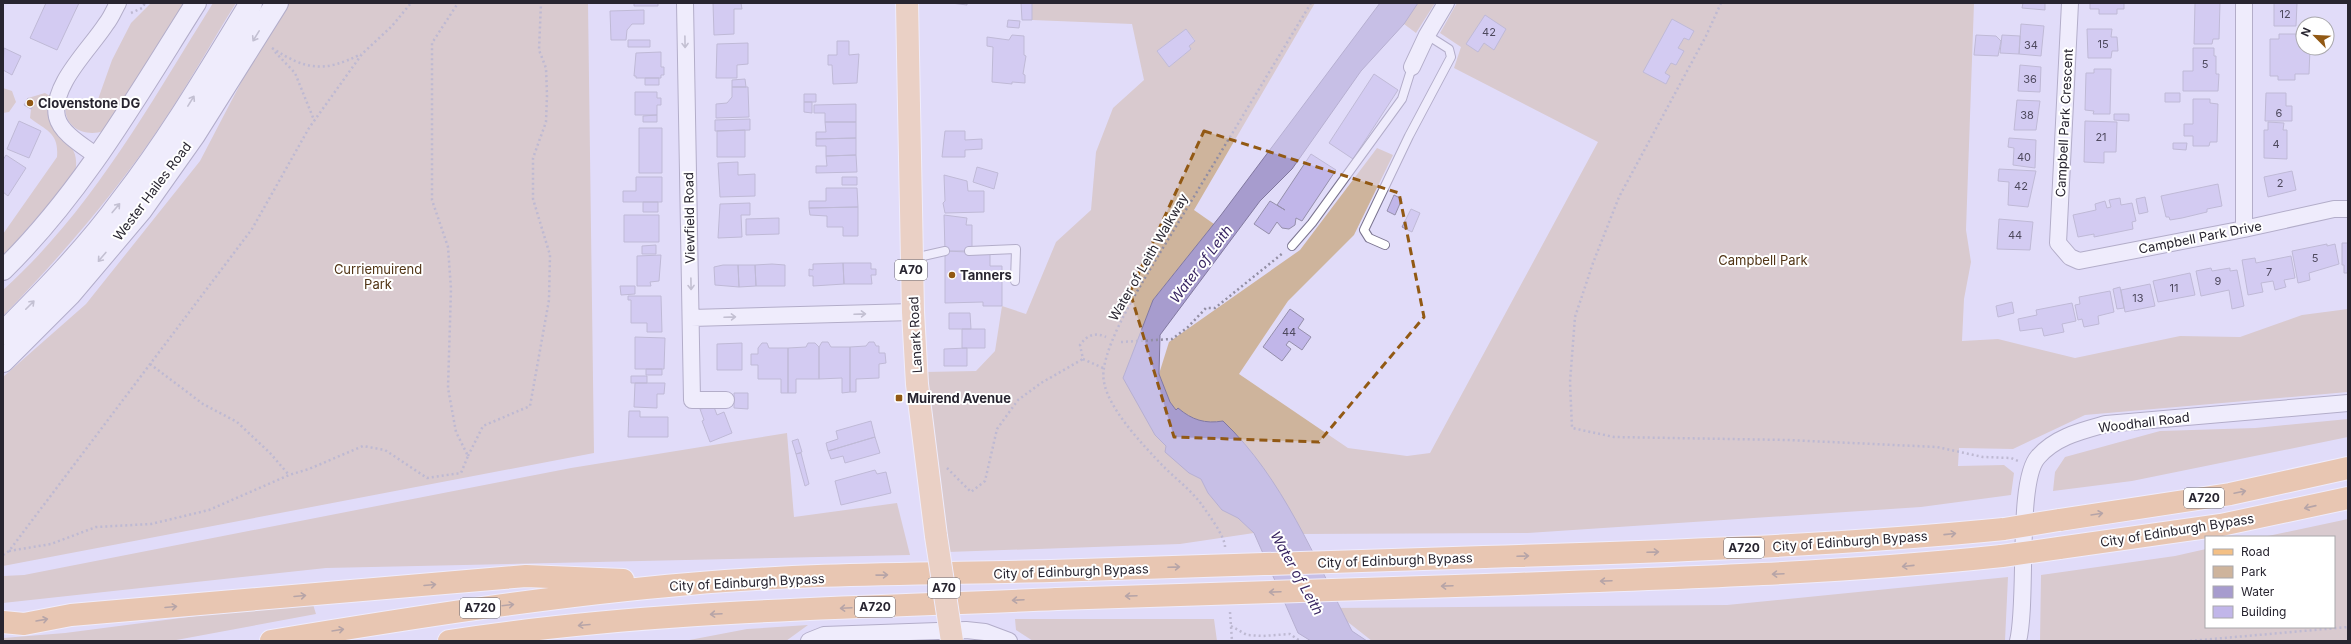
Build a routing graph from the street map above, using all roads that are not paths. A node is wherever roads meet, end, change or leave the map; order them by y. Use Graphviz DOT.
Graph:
graph roads {
  1 [pos="118,3"];
  2 [pos="196,3"];
  3 [pos="251,3"];
  4 [pos="277,3"];
  5 [pos="684,3"];
  6 [pos="907,3"];
  7 [pos="1446,3"];
  8 [pos="2070,3"];
  9 [pos="2244,3"];
  10 [pos="1427,35"];
  11 [pos="1412,67"];
  12 [pos="98,157"];
  13 [pos="2348,209"];
  14 [pos="2244,230"];
  15 [pos="2058,243"];
  16 [pos="1385,245"];
  17 [pos="1292,246"];
  18 [pos="945,251"];
  19 [pos="969,251"];
  20 [pos="911,258"];
  21 [pos="3,270"];
  22 [pos="1015,282"];
  23 [pos="913,312"];
  24 [pos="692,318"];
  25 [pos="3,333"];
  26 [pos="3,360"];
  27 [pos="726,400"];
  28 [pos="2348,404"];
  29 [pos="2348,468"];
  30 [pos="2348,498"];
  31 [pos="689,584"];
  32 [pos="692,615"];
  33 [pos="3,622"];
  34 [pos="272,641"];
  35 [pos="449,641"];
  36 [pos="584,641"];
  37 [pos="809,641"];
  38 [pos="952,641"];
  39 [pos="1009,641"];
  40 [pos="2018,641"];
  1 -- 12 [label="street"];
  2 -- 12 [label="street"];
  25 -- 3 [label="main road, Wester Hailes Road, one-way"];
  4 -- 26 [label="main road, Wester Hailes Road, one-way"];
  5 -- 24 [label="street, Viewfield Road, one-way"];
  6 -- 20 [label="main road, Lanark Road / A70"];
  7 -- 10 [label="street"];
  8 -- 15 [label="street, Campbell Park Crescent"];
  9 -- 14 [label="street"];
  10 -- 11 [label="street"];
  10 -- 16 [label="lane"];
  11 -- 17 [label="lane"];
  12 -- 21 [label="street"];
  13 -- 14 [label="street, Campbell Park Drive"];
  14 -- 15 [label="street, Campbell Park Drive"];
  18 -- 20 [label="lane"];
  19 -- 22 [label="lane"];
  20 -- 23 [label="main road, Lanark Road / A70"];
  24 -- 23 [label="street, one-way"];
  23 -- 38 [label="main road, Lanark Road / A70, bridge"];
  24 -- 27 [label="street, Viewfield Road"];
  28 -- 40 [label="street, Woodhall Road"];
  31 -- 29 [label="highway, City of Edinburgh Bypass / A720, one-way, bridge"];
  30 -- 32 [label="highway, City of Edinburgh Bypass / A720, one-way, bridge"];
  33 -- 31 [label="highway, one-way"];
  34 -- 31 [label="highway, City of Edinburgh Bypass / A720, one-way"];
  32 -- 35 [label="highway, City of Edinburgh Bypass / A720, one-way"];
  32 -- 36 [label="highway"];
  37 -- 39 [label="street"];
}
